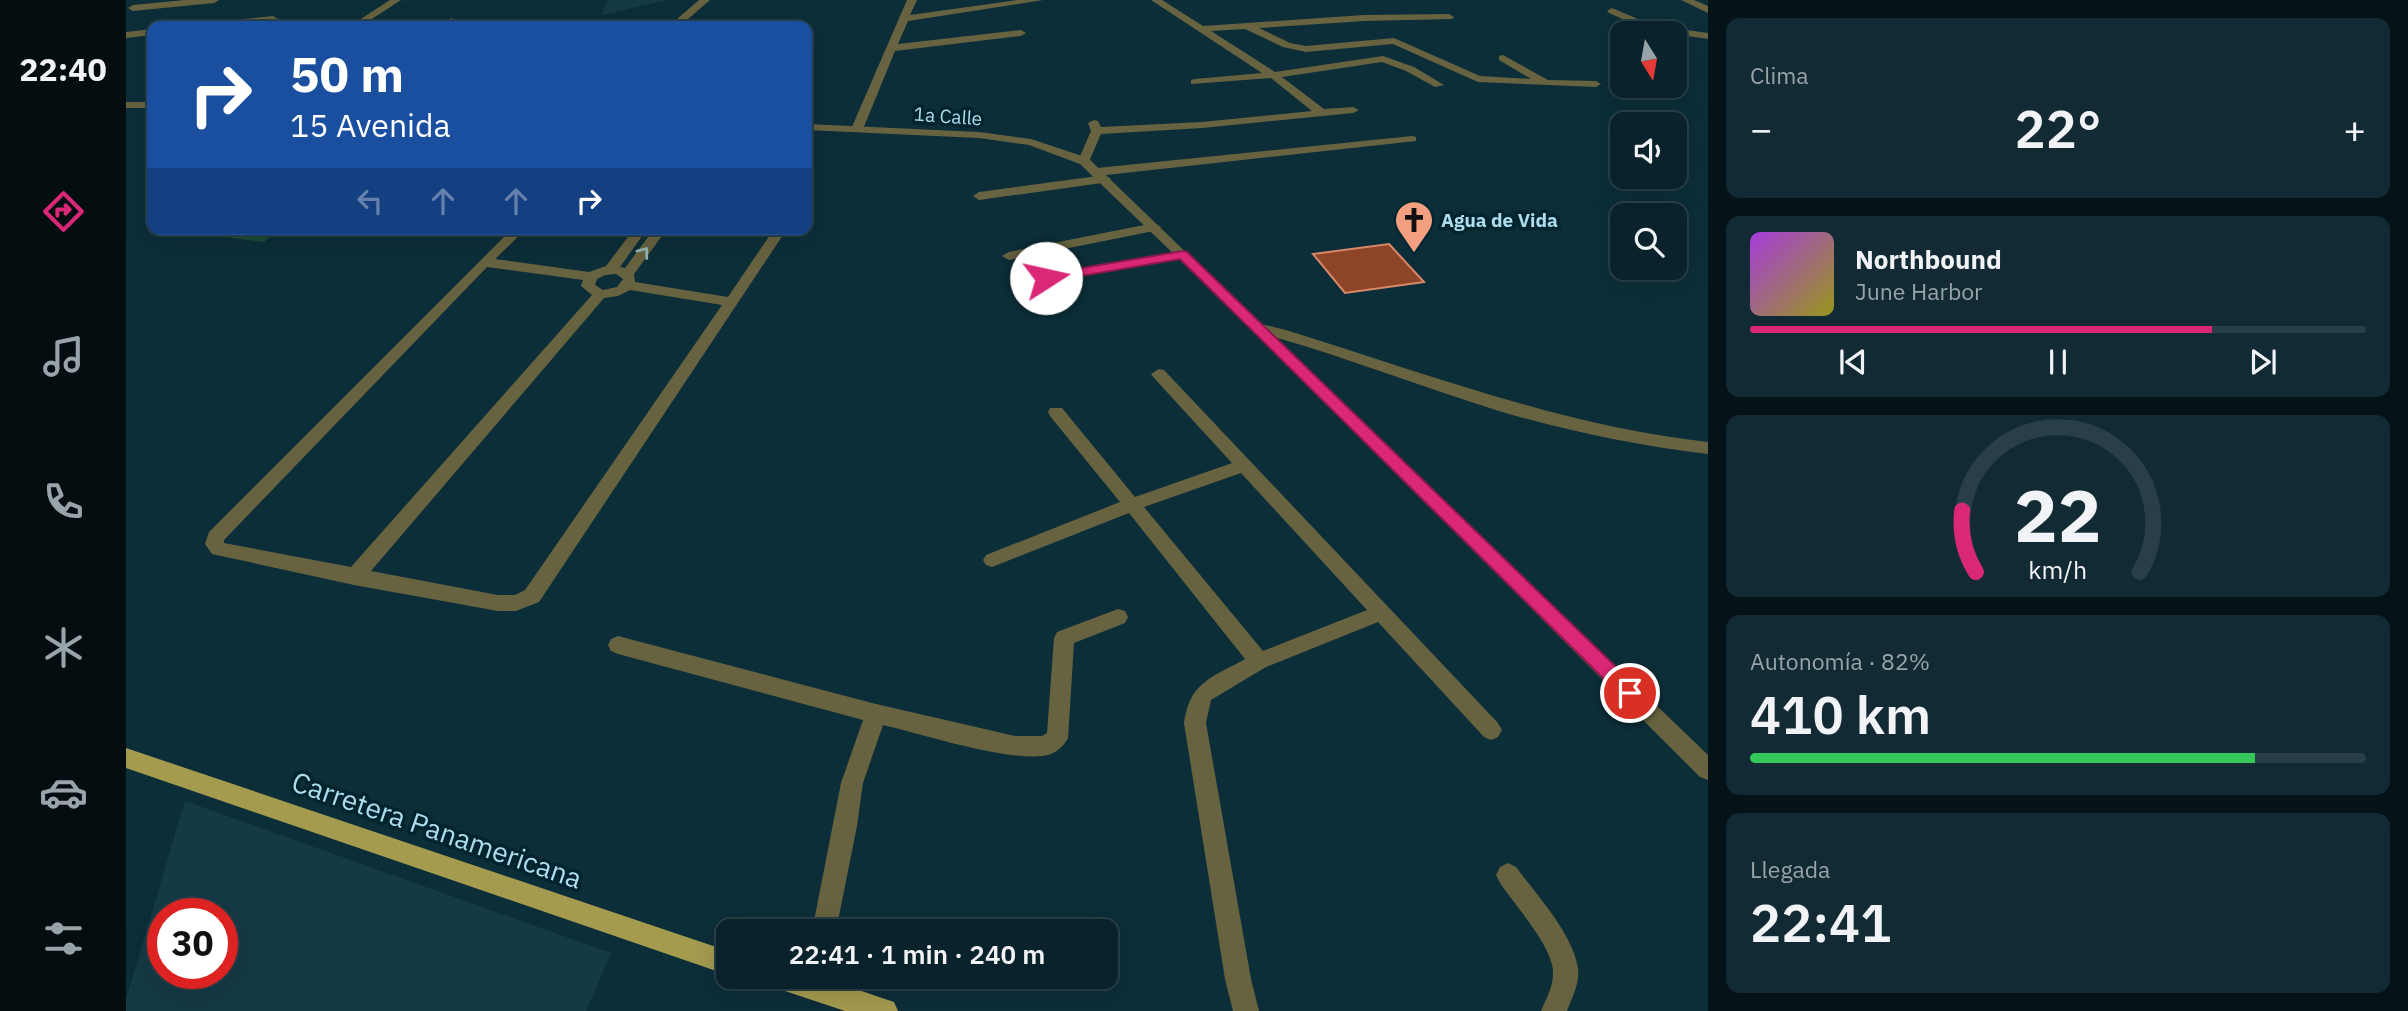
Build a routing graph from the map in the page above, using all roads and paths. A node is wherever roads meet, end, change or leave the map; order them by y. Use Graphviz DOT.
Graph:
graph roads {
  1 [pos="214,0"];
  2 [pos="396,0"];
  3 [pos="705,0"];
  4 [pos="912,0"];
  5 [pos="1038,0"];
  6 [pos="1156,0"];
  7 [pos="1686,0"];
  8 [pos="136,4"];
  9 [pos="1708,10"];
  10 [pos="1612,11"];
  11 [pos="1449,17"];
  12 [pos="126,19"];
  13 [pos="273,19"];
  14 [pos="903,19"];
  15 [pos="253,21"];
  16 [pos="363,21"];
  17 [pos="680,21"];
  18 [pos="1246,26"];
  19 [pos="1200,29"];
  20 [pos="147,33"];
  21 [pos="1021,33"];
  22 [pos="126,35"];
  23 [pos="1708,36"];
  24 [pos="892,48"];
  25 [pos="1503,58"];
  26 [pos="1273,75"];
  27 [pos="1195,82"];
  28 [pos="1546,83"];
  29 [pos="1597,84"];
  30 [pos="1439,85"];
  31 [pos="126,105"];
  32 [pos="147,105"];
  33 [pos="1353,110"];
  34 [pos="1322,113"];
  35 [pos="812,127"];
  36 [pos="857,129"];
  37 [pos="1412,139"];
  38 [pos="1096,171"];
  39 [pos="979,196"];
  40 [pos="1154,227"];
  41 [pos="513,235"];
  42 [pos="636,235"];
  43 [pos="658,235"];
  44 [pos="776,235"];
  45 [pos="1183,255"];
  46 [pos="1009,256"];
  47 [pos="484,262"];
  48 [pos="610,270"];
  49 [pos="591,277"];
  50 [pos="1046,278"];
  51 [pos="627,280"];
  52 [pos="600,294"];
  53 [pos="731,303"];
  54 [pos="1261,330"];
  55 [pos="1159,374"];
  56 [pos="1056,412"];
  57 [pos="1708,449"];
  58 [pos="1243,466"];
  59 [pos="1134,504"];
  60 [pos="992,560"];
  61 [pos="354,577"];
  62 [pos="1382,612"];
  63 [pos="1118,617"];
  64 [pos="618,645"];
  65 [pos="1259,662"];
  66 [pos="876,714"];
  67 [pos="1490,730"];
  68 [pos="126,758"];
  69 [pos="1708,770"];
  70 [pos="1508,875"];
  71 [pos="826,919"];
  72 [pos="716,959"];
  73 [pos="831,989"];
  74 [pos="886,1011"];
  75 [pos="1246,1011"];
  76 [pos="1554,1011"];
  1 -- 8 [label="street"];
  2 -- 16 [label="street"];
  3 -- 17 [label="street"];
  4 -- 14 [label="street"];
  5 -- 14 [label="street"];
  6 -- 19 [label="street"];
  7 -- 9 [label="street"];
  8 -- 12 [label="street"];
  10 -- 23 [label="street"];
  11 -- 18 [label="street"];
  13 -- 15 [label="street"];
  14 -- 24 [label="street"];
  18 -- 19 [label="street"];
  18 -- 28 [label="street"];
  19 -- 26 [label="street"];
  20 -- 22 [label="street"];
  21 -- 24 [label="street"];
  24 -- 36 [label="street"];
  25 -- 28 [label="street"];
  26 -- 27 [label="street"];
  26 -- 30 [label="street"];
  26 -- 34 [label="street"];
  28 -- 29 [label="street"];
  31 -- 32 [label="street"];
  33 -- 34 [label="street"];
  34 -- 38 [label="street"];
  35 -- 36 [label="street, 1a Calle"];
  36 -- 38 [label="street, 1a Calle"];
  37 -- 38 [label="street"];
  38 -- 39 [label="street"];
  38 -- 40 [label="street"];
  40 -- 45 [label="street"];
  40 -- 46 [label="street"];
  41 -- 47 [label="street"];
  42 -- 48 [label="street"];
  51 -- 43 [label="street, one-way"];
  44 -- 53 [label="street"];
  45 -- 50 [label="street"];
  45 -- 54 [label="street"];
  47 -- 49 [label="street"];
  47 -- 61 [label="street"];
  48 -- 49 [label="street"];
  48 -- 51 [label="street"];
  49 -- 52 [label="street"];
  51 -- 52 [label="street"];
  51 -- 53 [label="street"];
  52 -- 61 [label="street"];
  53 -- 61 [label="street"];
  54 -- 57 [label="street"];
  54 -- 69 [label="street"];
  55 -- 58 [label="street"];
  56 -- 59 [label="street"];
  58 -- 59 [label="street"];
  58 -- 62 [label="street"];
  59 -- 60 [label="street"];
  59 -- 65 [label="street"];
  62 -- 65 [label="street"];
  62 -- 67 [label="street"];
  63 -- 66 [label="street"];
  64 -- 66 [label="street"];
  65 -- 75 [label="street"];
  66 -- 71 [label="street"];
  68 -- 72 [label="main road, Carretera Panamericana"];
  70 -- 76 [label="street"];
  73 -- 74 [label="main road"];
}
